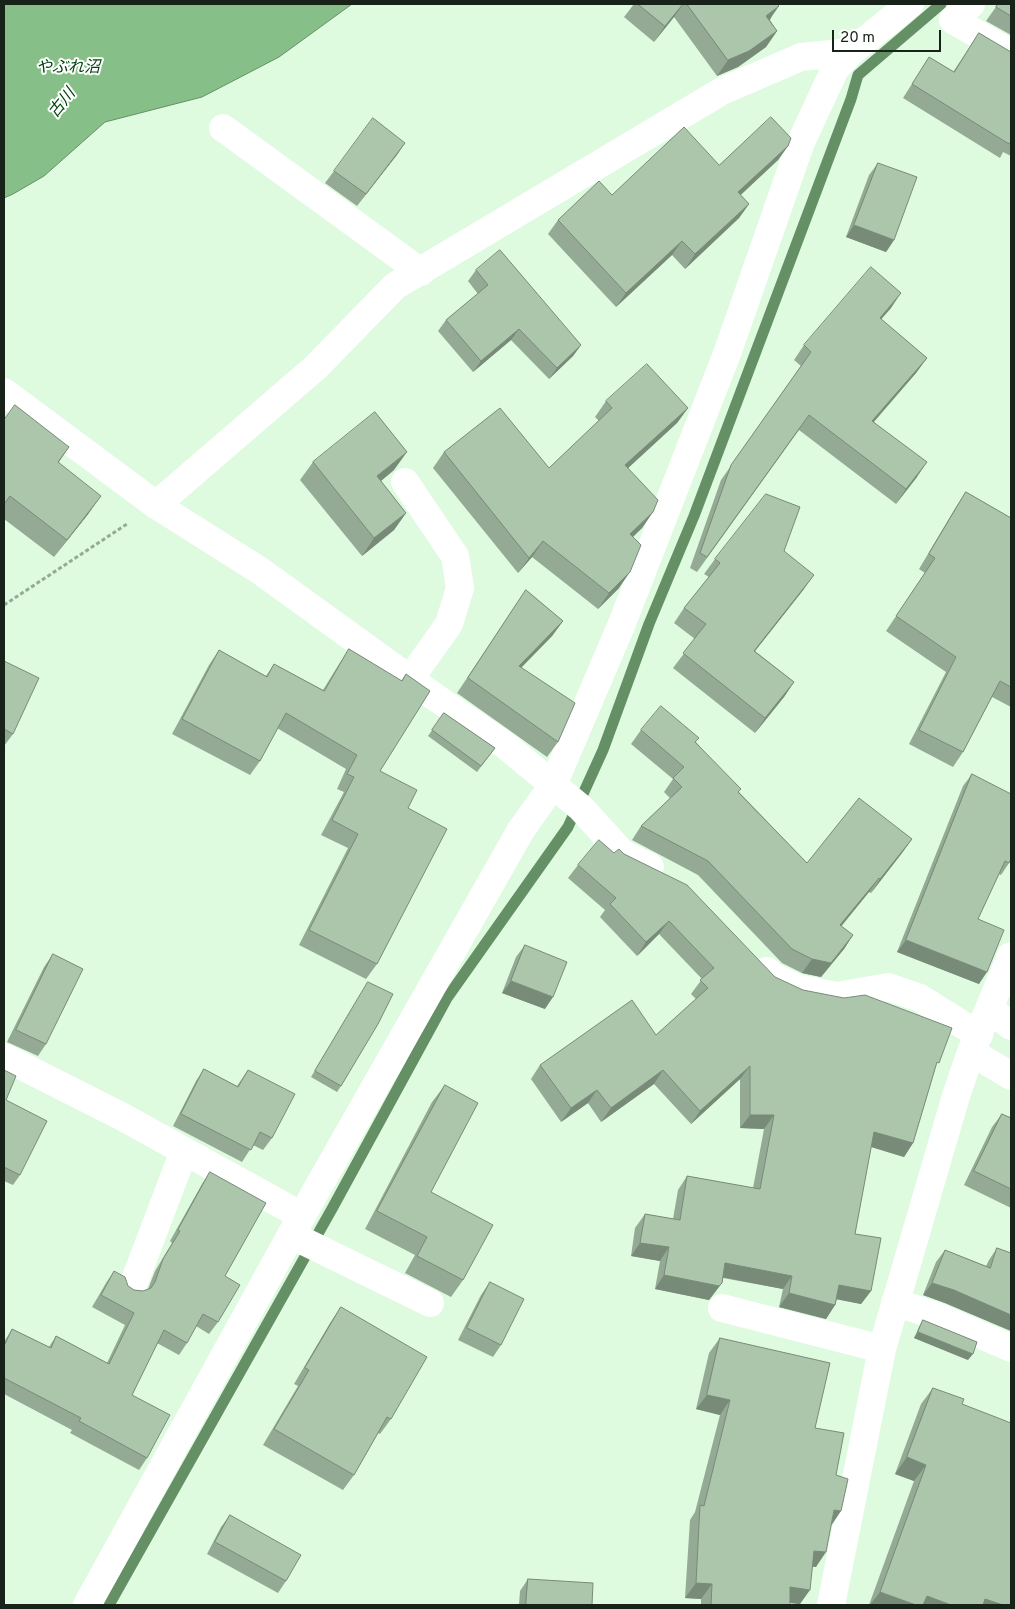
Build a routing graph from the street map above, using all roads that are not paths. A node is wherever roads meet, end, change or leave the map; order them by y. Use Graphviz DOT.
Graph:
graph roads {
  1 [pos="910,4"];
  2 [pos="971,4"];
  3 [pos="851,52"];
  4 [pos="1011,53"];
  5 [pos="223,128"];
  6 [pos="421,272"];
  7 [pos="4,392"];
  8 [pos="405,482"];
  9 [pos="156,505"];
  10 [pos="410,679"];
  11 [pos="566,796"];
  12 [pos="670,878"];
  13 [pos="753,955"];
  14 [pos="1011,956"];
  15 [pos="990,1009"];
  16 [pos="1011,1026"];
  17 [pos="975,1044"];
  18 [pos="4,1057"];
  19 [pos="1011,1076"];
  20 [pos="184,1151"];
  21 [pos="299,1231"];
  22 [pos="132,1288"];
  23 [pos="895,1302"];
  24 [pos="430,1304"];
  25 [pos="722,1308"];
  26 [pos="1011,1348"];
  27 [pos="882,1349"];
  28 [pos="87,1605"];
  29 [pos="831,1605"];
  1 -- 3 [label="street"];
  2 -- 4 [label="street"];
  3 -- 6 [label="street"];
  3 -- 11 [label="street"];
  5 -- 6 [label="street"];
  6 -- 9 [label="street"];
  7 -- 9 [label="street"];
  8 -- 10 [label="street"];
  9 -- 10 [label="street"];
  10 -- 11 [label="street"];
  11 -- 12 [label="street"];
  11 -- 21 [label="street"];
  13 -- 17 [label="street"];
  14 -- 15 [label="street"];
  15 -- 16 [label="street"];
  15 -- 17 [label="street"];
  17 -- 19 [label="street"];
  17 -- 23 [label="street"];
  18 -- 20 [label="street"];
  20 -- 21 [label="street"];
  20 -- 22 [label="street"];
  21 -- 24 [label="street"];
  21 -- 28 [label="street"];
  23 -- 26 [label="street"];
  23 -- 27 [label="street"];
  25 -- 27 [label="street"];
  27 -- 29 [label="street"];
}
